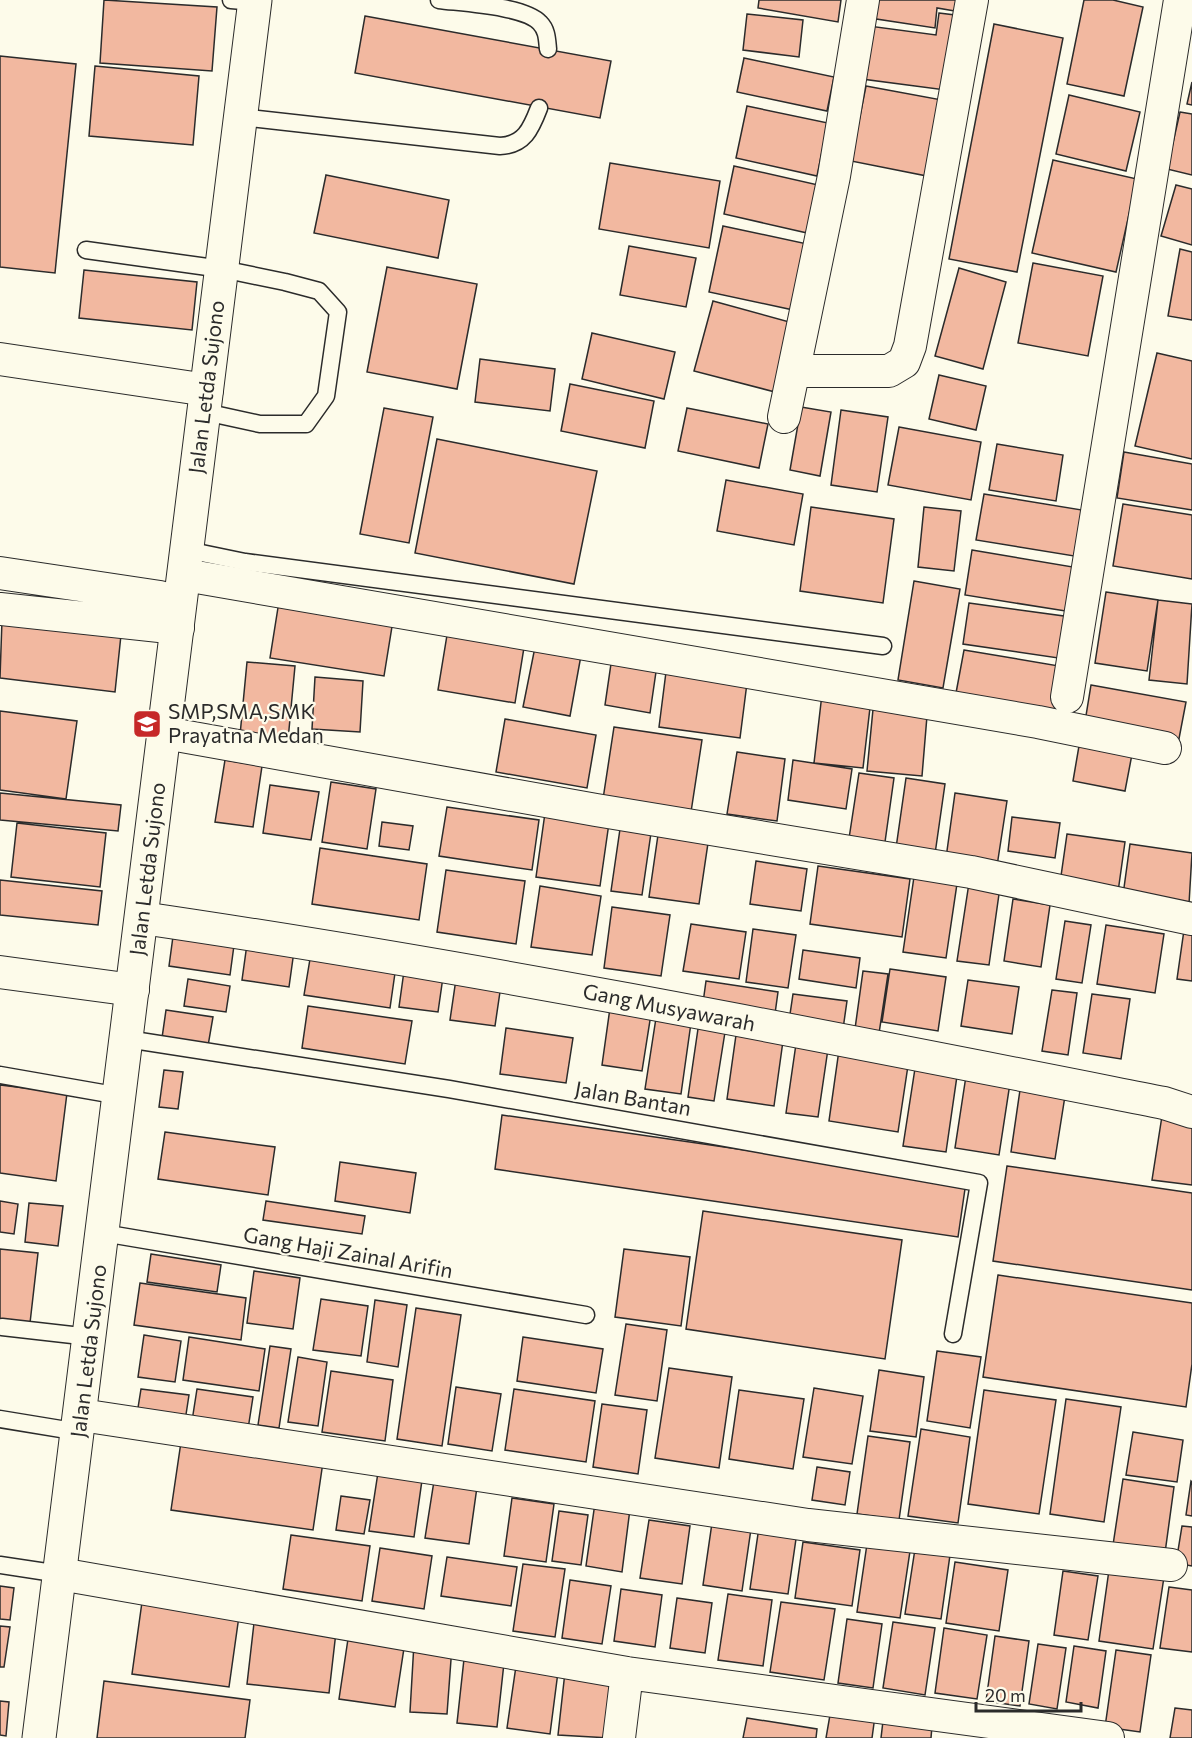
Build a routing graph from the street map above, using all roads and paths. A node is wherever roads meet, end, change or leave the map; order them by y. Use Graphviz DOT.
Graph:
graph roads {
  1 [pos="439,0"];
  2 [pos="863,0"];
  3 [pos="972,0"];
  4 [pos="1180,0"];
  5 [pos="247,1"];
  6 [pos="548,49"];
  7 [pos="539,108"];
  8 [pos="241,117"];
  9 [pos="86,250"];
  10 [pos="222,269"];
  11 [pos="0,359"];
  12 [pos="795,371"];
  13 [pos="206,401"];
  14 [pos="784,417"];
  15 [pos="186,562"];
  16 [pos="0,573"];
  17 [pos="160,597"];
  18 [pos="0,609"];
  19 [pos="178,628"];
  20 [pos="883,646"];
  21 [pos="1067,697"];
  22 [pos="165,733"];
  23 [pos="1165,748"];
  24 [pos="142,918"];
  25 [pos="1192,919"];
  26 [pos="0,972"];
  27 [pos="133,990"];
  28 [pos="127,1039"];
  29 [pos="0,1075"];
  30 [pos="120,1096"];
  31 [pos="1192,1112"];
  32 [pos="103,1233"];
  33 [pos="586,1315"];
  34 [pos="2,1327"];
  35 [pos="953,1334"];
  36 [pos="90,1337"];
  37 [pos="0,1419"];
  38 [pos="80,1423"];
  39 [pos="0,1565"];
  40 [pos="1172,1565"];
  41 [pos="60,1574"];
  42 [pos="627,1673"];
  43 [pos="39,1738"];
  44 [pos="619,1738"];
  45 [pos="1108,1738"];
  1 -- 6 [label="lane"];
  2 -- 12 [label="street"];
  3 -- 12 [label="street"];
  4 -- 21 [label="street"];
  5 -- 8 [label="highway, Jalan Letda Sujono"];
  7 -- 8 [label="lane"];
  8 -- 10 [label="highway, Jalan Letda Sujono"];
  9 -- 10 [label="lane"];
  10 -- 13 [label="highway, Jalan Letda Sujono"];
  10 -- 13 [label="lane"];
  11 -- 13 [label="street"];
  12 -- 14 [label="street"];
  13 -- 15 [label="highway, Jalan Letda Sujono"];
  15 -- 19 [label="highway, Jalan Letda Sujono"];
  15 -- 20 [label="lane"];
  15 -- 23 [label="street"];
  16 -- 17 [label="street"];
  18 -- 19 [label="street"];
  19 -- 22 [label="highway, Jalan Letda Sujono"];
  22 -- 24 [label="highway, Jalan Letda Sujono"];
  22 -- 25 [label="street"];
  24 -- 27 [label="highway, Jalan Letda Sujono"];
  24 -- 31 [label="street, Gang Musyawarah"];
  26 -- 27 [label="street"];
  27 -- 28 [label="highway, Jalan Letda Sujono"];
  28 -- 30 [label="highway, Jalan Letda Sujono"];
  28 -- 35 [label="lane, Jalan Bantan"];
  29 -- 30 [label="lane"];
  30 -- 32 [label="highway, Jalan Letda Sujono"];
  32 -- 33 [label="lane, Gang Haji Zainal Arifin"];
  32 -- 36 [label="highway, Jalan Letda Sujono"];
  34 -- 36 [label="lane"];
  36 -- 38 [label="highway, Jalan Letda Sujono"];
  37 -- 38 [label="lane"];
  38 -- 40 [label="street"];
  38 -- 41 [label="highway, Jalan Letda Sujono"];
  39 -- 41 [label="lane"];
  41 -- 42 [label="street"];
  41 -- 43 [label="highway, Jalan Letda Sujono"];
  42 -- 44 [label="street"];
  42 -- 45 [label="street"];
}
